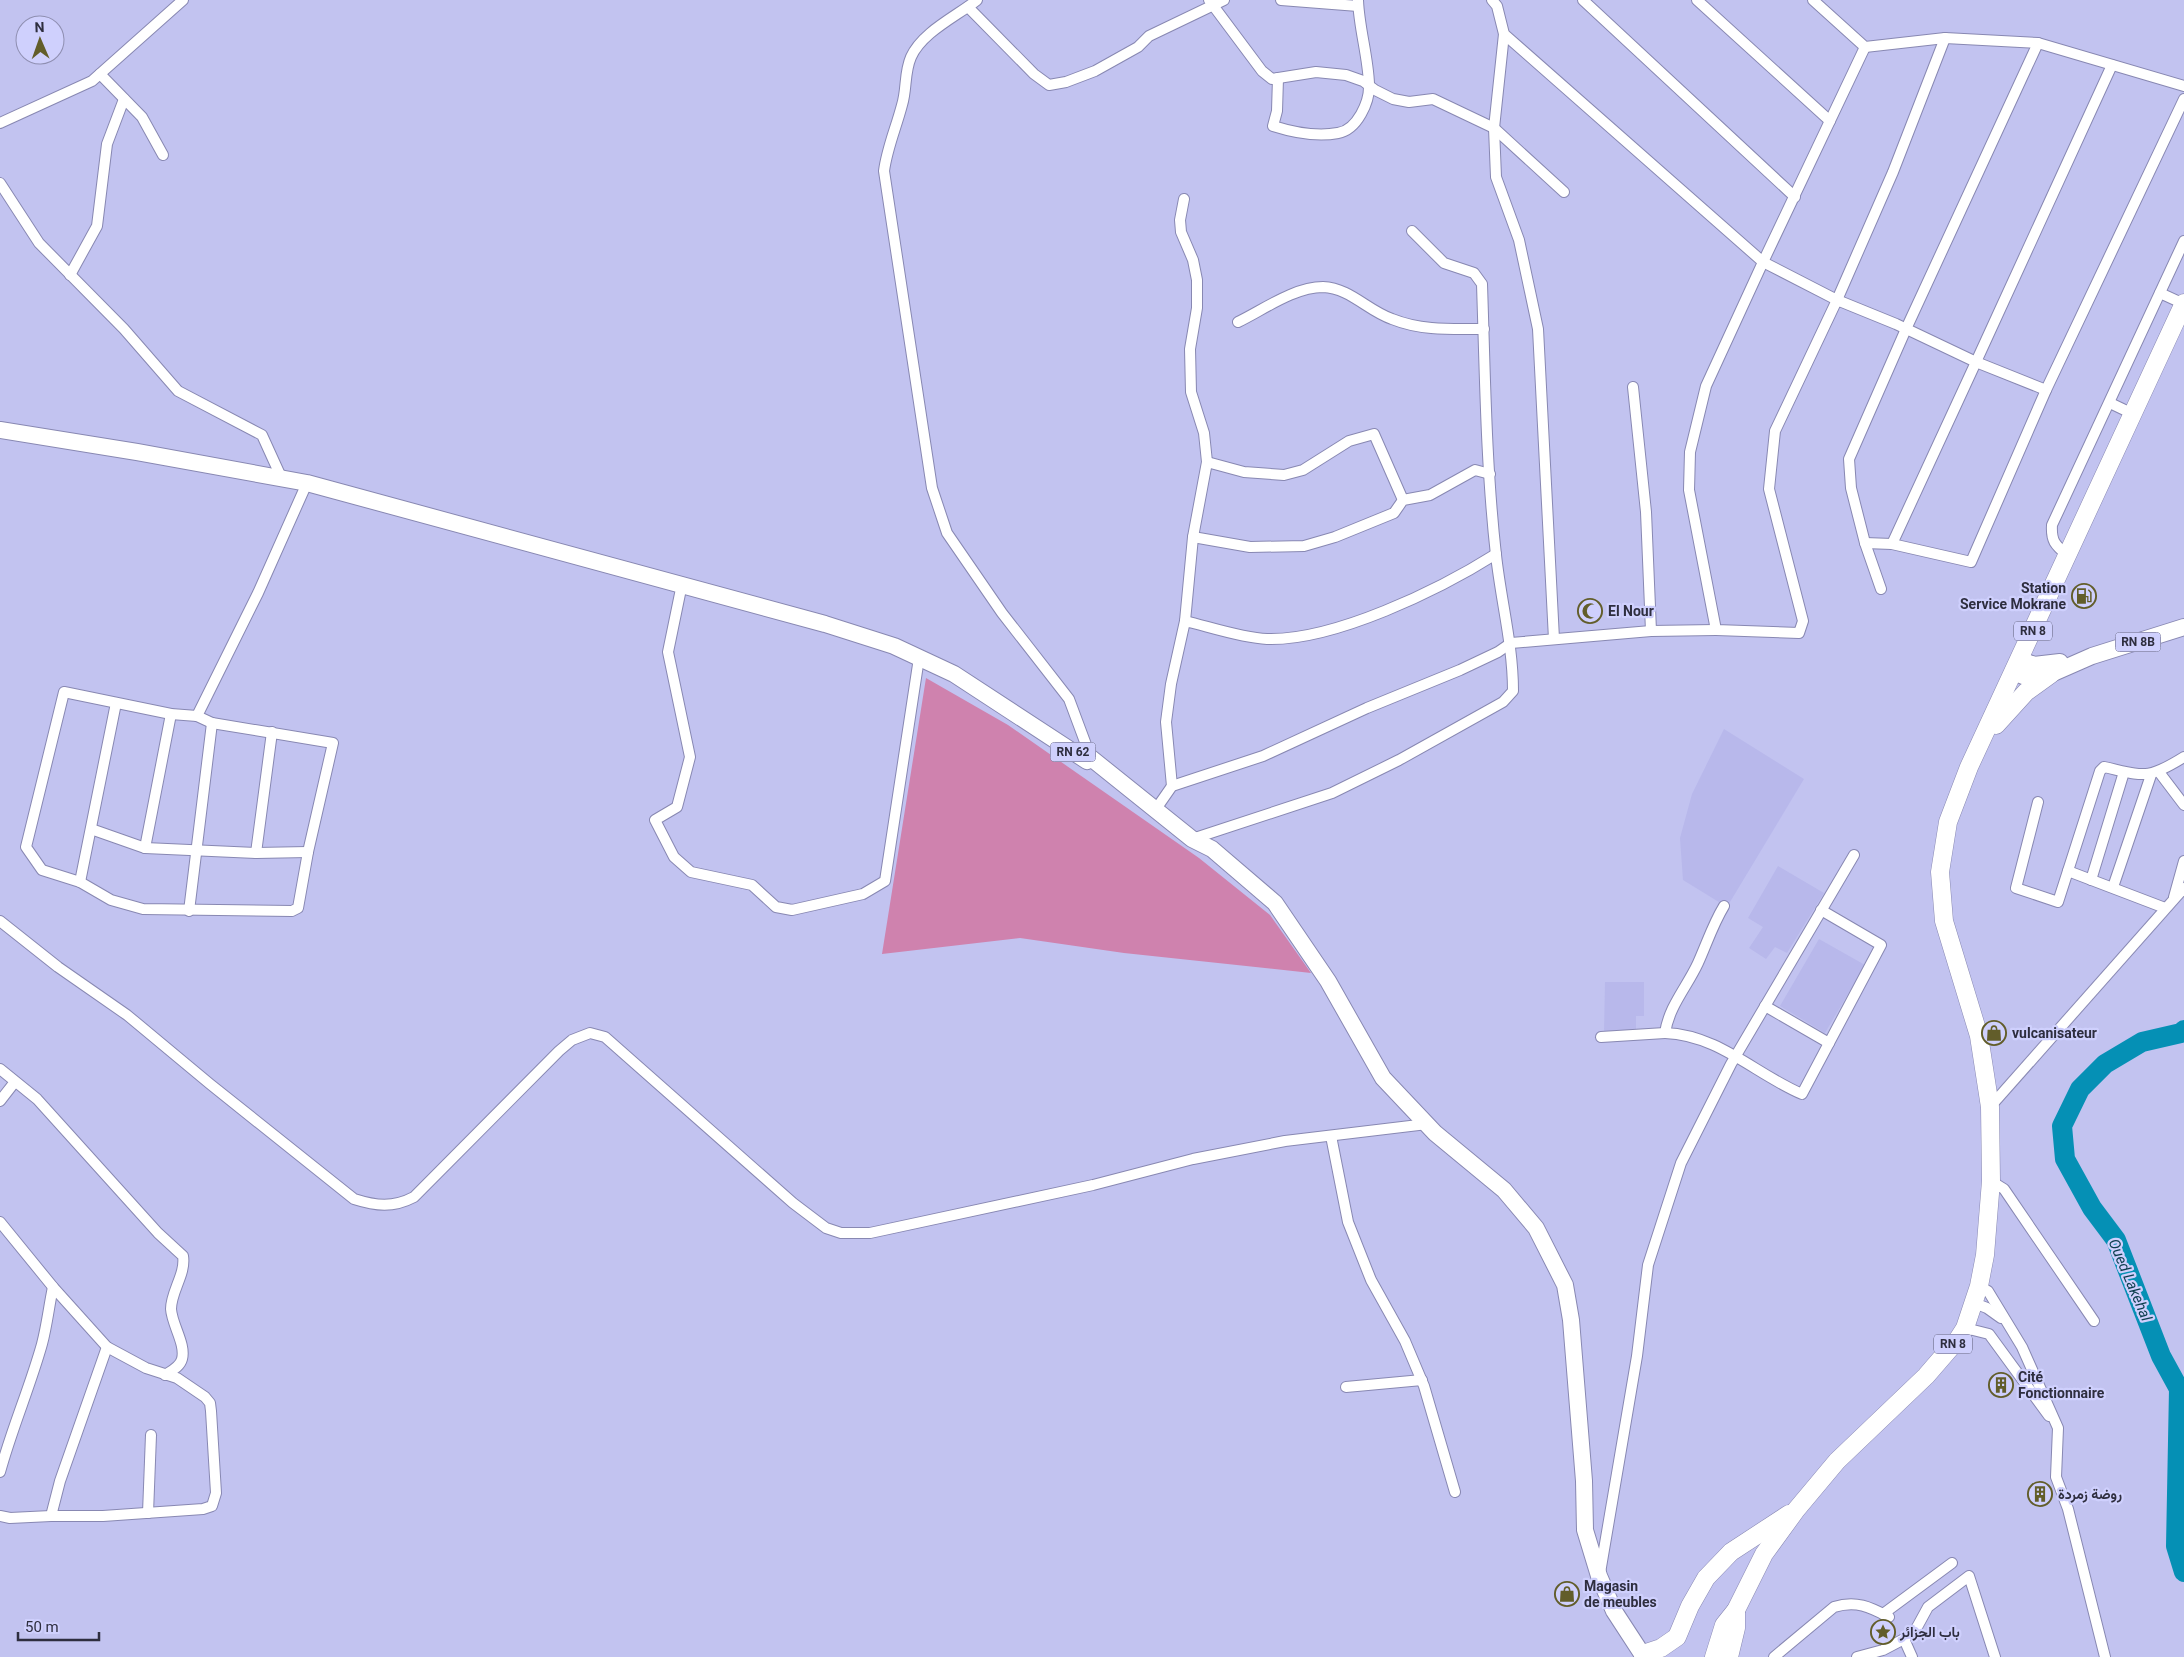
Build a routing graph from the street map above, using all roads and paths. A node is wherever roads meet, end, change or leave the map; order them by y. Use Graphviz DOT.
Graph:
graph roads {
  1 [pos="184,0"];
  2 [pos="977,0"];
  3 [pos="1224,0"];
  4 [pos="1281,0"];
  5 [pos="1492,0"];
  6 [pos="1582,0"];
  7 [pos="1697,0"];
  8 [pos="1813,0"];
  9 [pos="1210,3"];
  10 [pos="1358,3"];
  11 [pos="968,7"];
  12 [pos="1504,34"];
  13 [pos="1945,38"];
  14 [pos="2038,43"];
  15 [pos="1865,46"];
  16 [pos="2112,65"];
  17 [pos="100,74"];
  18 [pos="1278,78"];
  19 [pos="1370,86"];
  20 [pos="2184,86"];
  21 [pos="124,98"];
  22 [pos="2184,99"];
  23 [pos="1830,120"];
  24 [pos="0,123"];
  25 [pos="1494,128"];
  26 [pos="163,155"];
  27 [pos="0,183"];
  28 [pos="1564,192"];
  29 [pos="1795,197"];
  30 [pos="1184,199"];
  31 [pos="1412,231"];
  32 [pos="2184,241"];
  33 [pos="1763,262"];
  34 [pos="70,275"];
  35 [pos="2160,293"];
  36 [pos="1837,300"];
  37 [pos="2184,303"];
  38 [pos="1238,322"];
  39 [pos="1484,329"];
  40 [pos="1906,329"];
  41 [pos="1976,362"];
  42 [pos="1633,387"];
  43 [pos="2046,390"];
  44 [pos="2110,403"];
  45 [pos="2133,414"];
  46 [pos="0,430"];
  47 [pos="1207,462"];
  48 [pos="1490,474"];
  49 [pos="282,480"];
  50 [pos="307,484"];
  51 [pos="1403,500"];
  52 [pos="1193,537"];
  53 [pos="1865,543"];
  54 [pos="1892,544"];
  55 [pos="1496,554"];
  56 [pos="2067,555"];
  57 [pos="682,584"];
  58 [pos="1881,589"];
  59 [pos="1185,621"];
  60 [pos="2184,627"];
  61 [pos="1716,630"];
  62 [pos="1651,631"];
  63 [pos="1554,639"];
  64 [pos="1511,644"];
  65 [pos="2092,656"];
  66 [pos="919,658"];
  67 [pos="2016,666"];
  68 [pos="2051,674"];
  69 [pos="116,703"];
  70 [pos="171,714"];
  71 [pos="197,716"];
  72 [pos="212,722"];
  73 [pos="272,732"];
  74 [pos="1983,740"];
  75 [pos="2184,757"];
  76 [pos="1090,758"];
  77 [pos="2124,772"];
  78 [pos="2155,774"];
  79 [pos="1172,786"];
  80 [pos="2038,802"];
  81 [pos="2184,804"];
  82 [pos="1156,809"];
  83 [pos="91,829"];
  84 [pos="1192,839"];
  85 [pos="145,848"];
  86 [pos="196,851"];
  87 [pos="308,852"];
  88 [pos="256,853"];
  89 [pos="1854,855"];
  90 [pos="2184,861"];
  91 [pos="2068,871"];
  92 [pos="2092,880"];
  93 [pos="80,882"];
  94 [pos="2113,887"];
  95 [pos="2184,888"];
  96 [pos="2174,899"];
  97 [pos="1724,906"];
  98 [pos="2165,908"];
  99 [pos="1822,910"];
  100 [pos="189,911"];
  101 [pos="0,921"];
  102 [pos="1765,1006"];
  103 [pos="1665,1033"];
  104 [pos="1601,1037"];
  105 [pos="1829,1043"];
  106 [pos="1736,1055"];
  107 [pos="0,1069"];
  108 [pos="14,1083"];
  109 [pos="0,1100"];
  110 [pos="1990,1107"];
  111 [pos="1427,1124"];
  112 [pos="1331,1136"];
  113 [pos="1991,1181"];
  114 [pos="0,1222"];
  115 [pos="1979,1286"];
  116 [pos="53,1287"];
  117 [pos="1974,1303"];
  118 [pos="2094,1321"];
  119 [pos="2008,1325"];
  120 [pos="1965,1328"];
  121 [pos="107,1347"];
  122 [pos="165,1374"];
  123 [pos="1422,1380"];
  124 [pos="1346,1387"];
  125 [pos="2058,1428"];
  126 [pos="151,1435"];
  127 [pos="0,1472"];
  128 [pos="1455,1492"];
  129 [pos="1796,1510"];
  130 [pos="148,1513"];
  131 [pos="0,1516"];
  132 [pos="51,1516"];
  133 [pos="1952,1563"];
  134 [pos="1600,1576"];
  135 [pos="1736,1610"];
  136 [pos="1904,1639"];
  137 [pos="1644,1655"];
  138 [pos="1714,1657"];
  139 [pos="1729,1657"];
  140 [pos="1774,1657"];
  141 [pos="1857,1657"];
  142 [pos="1912,1657"];
  143 [pos="1995,1657"];
  144 [pos="2105,1657"];
  1 -- 17 [label="street"];
  2 -- 11 [label="street"];
  3 -- 9 [label="street"];
  4 -- 10 [label="street"];
  5 -- 12 [label="street"];
  6 -- 29 [label="street"];
  7 -- 23 [label="street"];
  8 -- 15 [label="street"];
  9 -- 11 [label="street"];
  9 -- 18 [label="street"];
  10 -- 19 [label="street"];
  11 -- 76 [label="street"];
  12 -- 25 [label="street"];
  12 -- 33 [label="street"];
  13 -- 14 [label="street"];
  13 -- 15 [label="street"];
  13 -- 36 [label="street"];
  14 -- 16 [label="street"];
  14 -- 40 [label="street"];
  15 -- 23 [label="street"];
  16 -- 20 [label="street"];
  16 -- 41 [label="street"];
  17 -- 21 [label="street"];
  17 -- 24 [label="street"];
  18 -- 19 [label="street"];
  18 -- 19 [label="street"];
  19 -- 25 [label="street"];
  21 -- 26 [label="street"];
  21 -- 34 [label="street"];
  22 -- 43 [label="street"];
  23 -- 29 [label="street"];
  25 -- 28 [label="street"];
  25 -- 63 [label="street"];
  27 -- 34 [label="street"];
  29 -- 33 [label="street"];
  30 -- 47 [label="street"];
  31 -- 39 [label="street"];
  32 -- 35 [label="street"];
  33 -- 36 [label="street"];
  33 -- 61 [label="street"];
  34 -- 49 [label="street"];
  35 -- 37 [label="street"];
  35 -- 44 [label="street"];
  36 -- 40 [label="street"];
  36 -- 61 [label="street"];
  37 -- 45 [label="highway, RN 8"];
  38 -- 39 [label="street"];
  39 -- 48 [label="street"];
  40 -- 41 [label="street"];
  40 -- 53 [label="street"];
  41 -- 43 [label="street"];
  41 -- 54 [label="street"];
  42 -- 62 [label="street"];
  43 -- 54 [label="street"];
  44 -- 45 [label="street"];
  44 -- 56 [label="street"];
  45 -- 56 [label="highway, RN 8"];
  46 -- 49 [label="main road, RN 62"];
  47 -- 51 [label="street"];
  47 -- 52 [label="street"];
  48 -- 51 [label="street"];
  48 -- 55 [label="street"];
  49 -- 50 [label="main road, RN 62"];
  50 -- 57 [label="main road, RN 62"];
  50 -- 71 [label="street"];
  51 -- 52 [label="street"];
  52 -- 59 [label="street"];
  53 -- 54 [label="street"];
  53 -- 58 [label="street"];
  55 -- 59 [label="street"];
  55 -- 64 [label="street"];
  56 -- 67 [label="highway, RN 8"];
  57 -- 66 [label="main road, RN 62"];
  57 -- 66 [label="street"];
  59 -- 79 [label="street"];
  60 -- 65 [label="main road, RN 8B"];
  61 -- 62 [label="street"];
  62 -- 63 [label="street"];
  63 -- 64 [label="street"];
  64 -- 79 [label="street"];
  64 -- 84 [label="street"];
  65 -- 67 [label="main road, RN 8B"];
  65 -- 68 [label="main road, RN 8B"];
  66 -- 76 [label="main road, RN 62"];
  67 -- 68 [label="main road, RN 8B"];
  67 -- 74 [label="highway, RN 8"];
  68 -- 74 [label="highway"];
  69 -- 70 [label="street"];
  69 -- 83 [label="street"];
  69 -- 93 [label="street"];
  70 -- 71 [label="street"];
  70 -- 85 [label="street"];
  71 -- 72 [label="street"];
  72 -- 73 [label="street"];
  72 -- 86 [label="street"];
  73 -- 87 [label="street"];
  73 -- 88 [label="street"];
  74 -- 110 [label="highway, RN 8"];
  75 -- 78 [label="street"];
  76 -- 82 [label="main road, RN 62"];
  77 -- 78 [label="street"];
  77 -- 91 [label="street"];
  77 -- 92 [label="street"];
  78 -- 81 [label="street"];
  78 -- 94 [label="street"];
  79 -- 82 [label="street"];
  80 -- 91 [label="street"];
  82 -- 84 [label="main road, RN 62"];
  83 -- 85 [label="street"];
  83 -- 93 [label="street"];
  84 -- 111 [label="main road, RN 62"];
  85 -- 86 [label="street"];
  86 -- 88 [label="street"];
  86 -- 100 [label="street"];
  87 -- 88 [label="street"];
  87 -- 100 [label="street"];
  89 -- 99 [label="street"];
  90 -- 96 [label="street"];
  91 -- 92 [label="street"];
  92 -- 94 [label="street"];
  93 -- 100 [label="street"];
  94 -- 98 [label="street"];
  95 -- 96 [label="street"];
  96 -- 98 [label="street"];
  97 -- 103 [label="street"];
  98 -- 110 [label="street"];
  99 -- 102 [label="street"];
  99 -- 105 [label="street"];
  101 -- 112 [label="street"];
  102 -- 105 [label="street"];
  102 -- 106 [label="street"];
  103 -- 104 [label="street"];
  103 -- 106 [label="street"];
  105 -- 106 [label="street"];
  106 -- 134 [label="street"];
  107 -- 108 [label="street"];
  108 -- 109 [label="street"];
  108 -- 122 [label="street"];
  110 -- 113 [label="highway, RN 8"];
  111 -- 112 [label="street"];
  111 -- 134 [label="main road, RN 62"];
  112 -- 123 [label="street"];
  113 -- 115 [label="highway, RN 8"];
  113 -- 118 [label="street"];
  114 -- 116 [label="street"];
  115 -- 117 [label="highway, RN 8"];
  115 -- 119 [label="street"];
  116 -- 121 [label="street"];
  116 -- 127 [label="street"];
  117 -- 119 [label="street"];
  117 -- 120 [label="highway, RN 8"];
  119 -- 125 [label="street"];
  120 -- 125 [label="street"];
  120 -- 129 [label="highway, RN 8"];
  121 -- 122 [label="street"];
  121 -- 132 [label="street"];
  122 -- 130 [label="street"];
  123 -- 124 [label="street"];
  123 -- 128 [label="street"];
  125 -- 144 [label="street"];
  126 -- 130 [label="street"];
  129 -- 135 [label="highway, RN 8"];
  129 -- 137 [label="highway"];
  130 -- 132 [label="street"];
  131 -- 132 [label="street"];
  133 -- 140 [label="street"];
  134 -- 137 [label="main road, RN 62"];
  135 -- 138 [label="highway, RN 8"];
  135 -- 139 [label="highway, RN 8"];
  136 -- 141 [label="street"];
  136 -- 142 [label="street"];
  136 -- 143 [label="street"];
}
